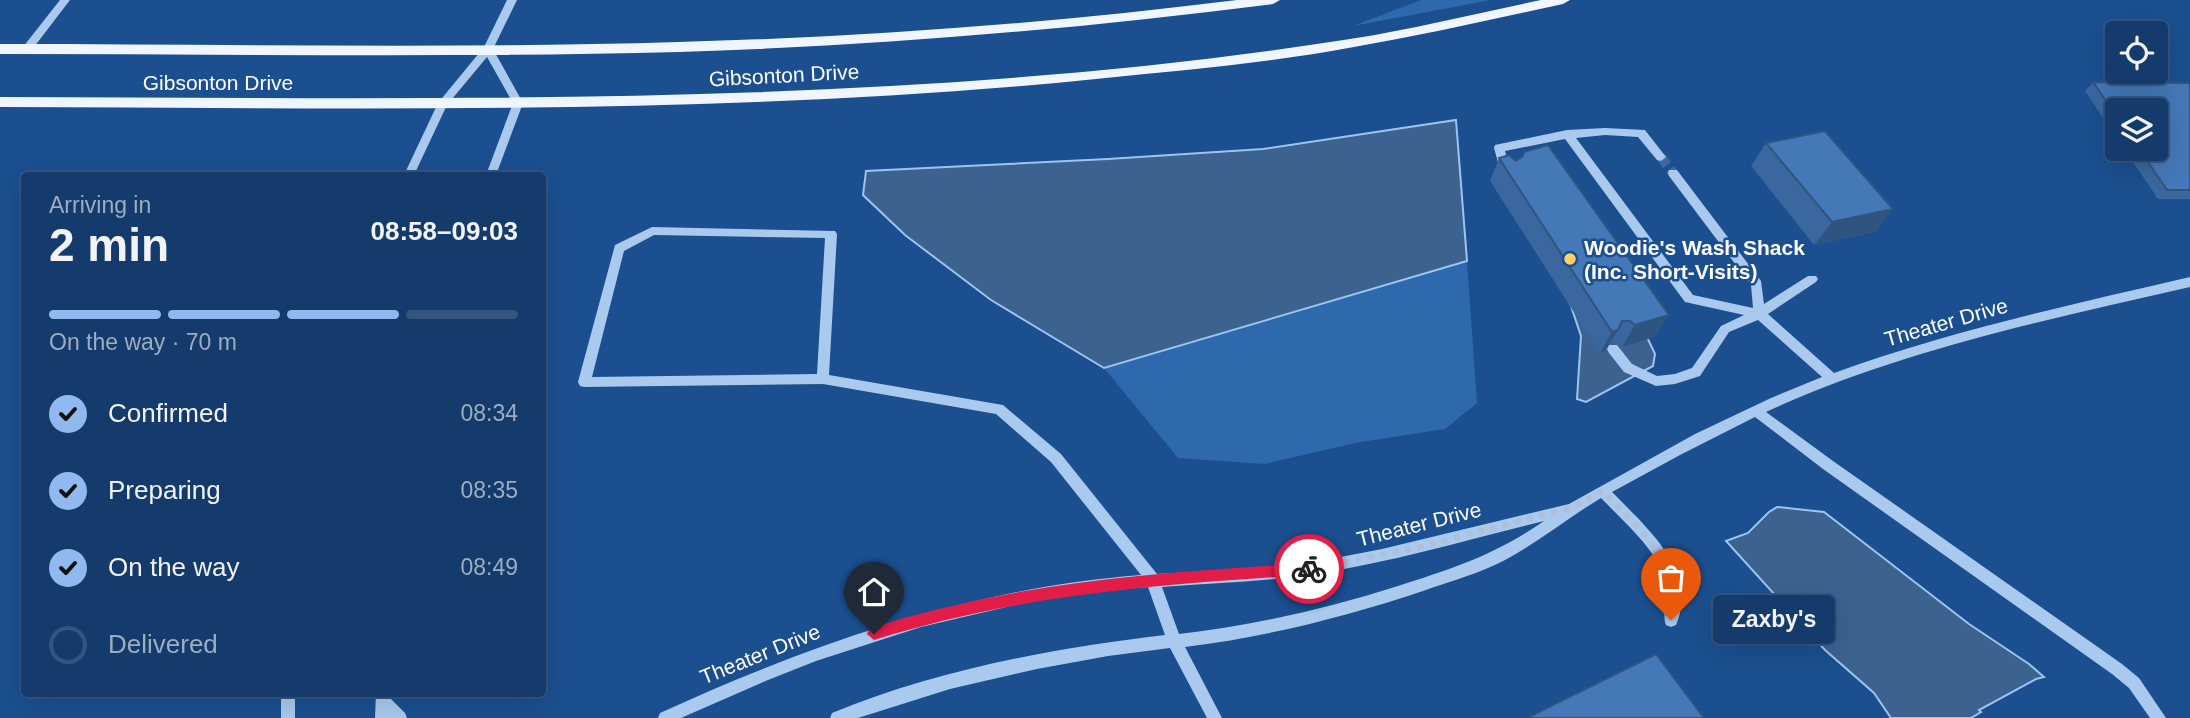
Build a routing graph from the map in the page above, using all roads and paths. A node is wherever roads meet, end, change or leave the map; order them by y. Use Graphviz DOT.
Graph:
graph roads {
  1 [pos="65,0"];
  2 [pos="512,0"];
  3 [pos="1273,0"];
  4 [pos="1563,0"];
  5 [pos="0,49"];
  6 [pos="27,49"];
  7 [pos="488,49"];
  8 [pos="0,102"];
  9 [pos="443,103"];
  10 [pos="518,103"];
  11 [pos="1567,134"];
  12 [pos="1661,157"];
  13 [pos="410,172"];
  14 [pos="492,172"];
  15 [pos="1673,173"];
  16 [pos="1507,177"];
  17 [pos="1812,279"];
  18 [pos="2190,282"];
  19 [pos="1759,314"];
  20 [pos="1613,349"];
  21 [pos="824,379"];
  22 [pos="1832,379"];
  23 [pos="1756,411"];
  24 [pos="1603,491"];
  25 [pos="1574,507"];
  26 [pos="1152,579"];
  27 [pos="1671,620"];
  28 [pos="1174,641"];
  29 [pos="288,697"];
  30 [pos="383,697"];
  31 [pos="288,718"];
  32 [pos="382,718"];
  33 [pos="401,718"];
  34 [pos="665,718"];
  35 [pos="836,718"];
  36 [pos="1215,718"];
  37 [pos="2159,718"];
  1 -- 6 [label="street"];
  2 -- 7 [label="street"];
  3 -- 7 [label="main road, Gibsonton Drive"];
  4 -- 10 [label="main road, Gibsonton Drive"];
  5 -- 6 [label="main road, Gibsonton Drive"];
  6 -- 7 [label="main road, Gibsonton Drive"];
  7 -- 9 [label="street"];
  7 -- 10 [label="street"];
  8 -- 9 [label="main road, Gibsonton Drive"];
  9 -- 10 [label="main road, Gibsonton Drive"];
  9 -- 13 [label="street"];
  10 -- 14 [label="street"];
  11 -- 12 [label="street"];
  11 -- 16 [label="street"];
  11 -- 19 [label="street"];
  15 -- 19 [label="street"];
  17 -- 19 [label="street"];
  18 -- 22 [label="street, Theater Drive"];
  19 -- 20 [label="street"];
  19 -- 22 [label="street"];
  21 -- 21 [label="street"];
  21 -- 26 [label="street"];
  22 -- 23 [label="street, Theater Drive"];
  23 -- 24 [label="street, Theater Drive"];
  23 -- 37 [label="street"];
  24 -- 25 [label="street, Theater Drive"];
  24 -- 27 [label="street"];
  25 -- 26 [label="street, Theater Drive"];
  25 -- 28 [label="street, Theater Drive"];
  26 -- 28 [label="street"];
  26 -- 34 [label="street, Theater Drive"];
  28 -- 35 [label="street, Theater Drive"];
  28 -- 36 [label="street"];
  29 -- 31 [label="street"];
  30 -- 32 [label="street"];
  30 -- 33 [label="street"];
}
